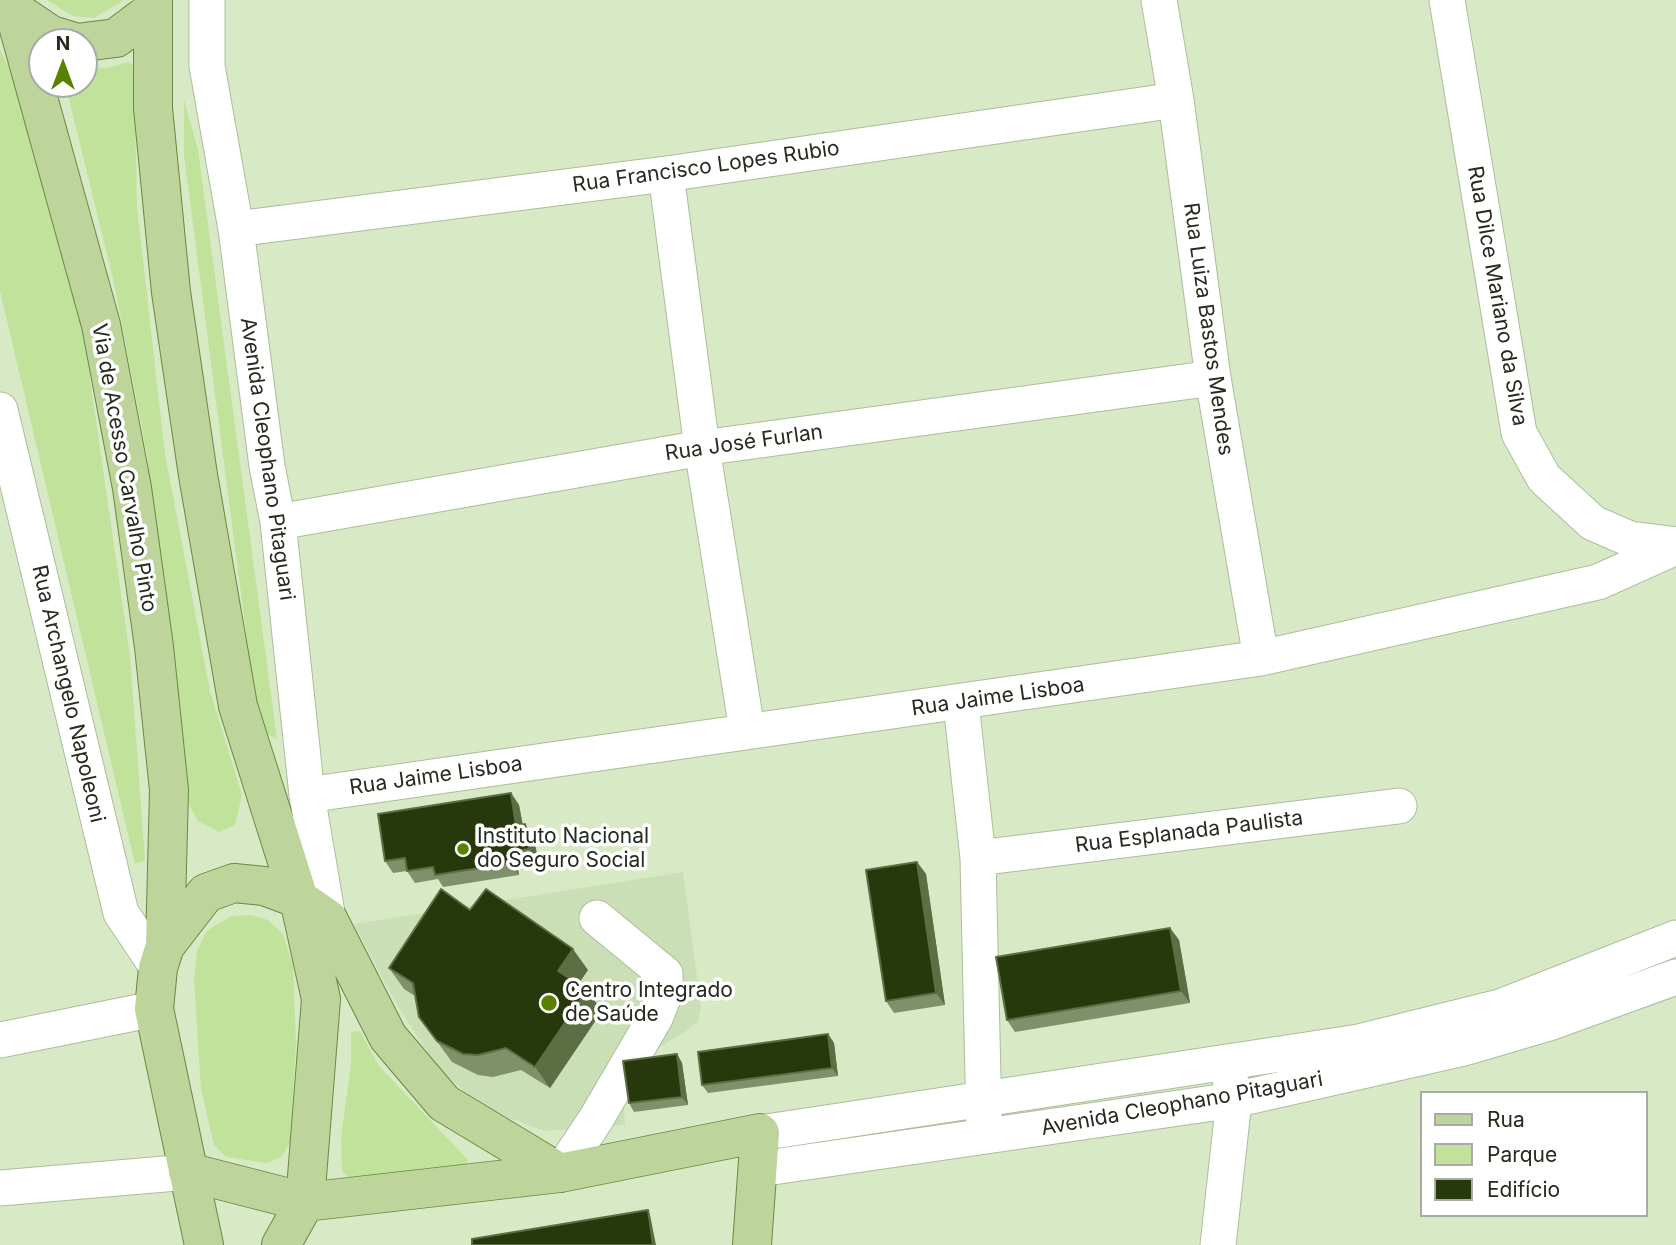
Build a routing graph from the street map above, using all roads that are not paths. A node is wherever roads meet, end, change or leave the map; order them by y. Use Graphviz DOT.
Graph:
graph roads {
  1 [pos="1159,0"];
  2 [pos="1447,0"];
  3 [pos="207,4"];
  4 [pos="8,5"];
  5 [pos="153,5"];
  6 [pos="42,28"];
  7 [pos="98,40"];
  8 [pos="1177,100"];
  9 [pos="666,174"];
  10 [pos="236,229"];
  11 [pos="1213,379"];
  12 [pos="0,410"];
  13 [pos="702,448"];
  14 [pos="6,466"];
  15 [pos="278,522"];
  16 [pos="1676,546"];
  17 [pos="1261,658"];
  18 [pos="961,703"];
  19 [pos="747,730"];
  20 [pos="307,795"];
  21 [pos="1399,806"];
  22 [pos="978,858"];
  23 [pos="313,909"];
  24 [pos="597,918"];
  25 [pos="1676,938"];
  26 [pos="161,957"];
  27 [pos="1676,977"];
  28 [pos="154,1009"];
  29 [pos="0,1040"];
  30 [pos="1227,1060"];
  31 [pos="982,1098"];
  32 [pos="1234,1100"];
  33 [pos="984,1137"];
  34 [pos="759,1151"];
  35 [pos="188,1172"];
  36 [pos="560,1173"];
  37 [pos="0,1188"];
  38 [pos="305,1202"];
  39 [pos="204,1245"];
  40 [pos="281,1245"];
  41 [pos="752,1245"];
  42 [pos="1218,1245"];
  1 -- 8 [label="street, Rua Luiza Bastos Mendes"];
  2 -- 16 [label="street, Rua Dilce Mariano da Silva"];
  3 -- 5 [label="street"];
  3 -- 10 [label="street, Avenida Cleophano Pitaguari"];
  4 -- 6 [label="main road"];
  4 -- 26 [label="main road, Via de Acesso Carvalho Pinto"];
  5 -- 7 [label="main road"];
  5 -- 23 [label="main road"];
  8 -- 9 [label="street, Rua Francisco Lopes Rubio"];
  8 -- 11 [label="street, Rua Luiza Bastos Mendes"];
  9 -- 10 [label="street, Rua Francisco Lopes Rubio"];
  9 -- 13 [label="street"];
  10 -- 15 [label="street, Avenida Cleophano Pitaguari"];
  11 -- 13 [label="street, Rua José Furlan"];
  11 -- 17 [label="street, Rua Luiza Bastos Mendes"];
  12 -- 14 [label="street, Rua Archangelo Napoleoni"];
  13 -- 15 [label="street, Rua José Furlan"];
  13 -- 19 [label="street"];
  14 -- 26 [label="street, Rua Archangelo Napoleoni"];
  15 -- 20 [label="street, Avenida Cleophano Pitaguari"];
  16 -- 17 [label="street, Rua Jaime Lisboa"];
  17 -- 18 [label="street, Rua Jaime Lisboa"];
  18 -- 19 [label="street, Rua Jaime Lisboa"];
  18 -- 22 [label="street"];
  19 -- 20 [label="street, Rua Jaime Lisboa"];
  20 -- 23 [label="street, Avenida Cleophano Pitaguari"];
  21 -- 22 [label="street, Rua Esplanada Paulista"];
  22 -- 31 [label="street"];
  23 -- 26 [label="main road"];
  23 -- 36 [label="main road, Avenida Cleophano Pitaguari"];
  23 -- 38 [label="main road"];
  24 -- 36 [label="street"];
  25 -- 30 [label="street"];
  26 -- 28 [label="main road, Via de Acesso Carvalho Pinto"];
  27 -- 32 [label="street, Avenida Cleophano Pitaguari"];
  28 -- 29 [label="street"];
  28 -- 35 [label="main road, Via de Acesso Carvalho Pinto"];
  30 -- 31 [label="street"];
  30 -- 32 [label="street"];
  31 -- 33 [label="street"];
  31 -- 34 [label="street"];
  32 -- 33 [label="street, Avenida Cleophano Pitaguari"];
  32 -- 42 [label="street"];
  33 -- 34 [label="street, Avenida Cleophano Pitaguari"];
  34 -- 36 [label="main road"];
  34 -- 41 [label="main road"];
  35 -- 37 [label="street"];
  35 -- 38 [label="main road"];
  35 -- 39 [label="main road, Via de Acesso Carvalho Pinto"];
  36 -- 38 [label="main road"];
  38 -- 40 [label="main road"];
}
